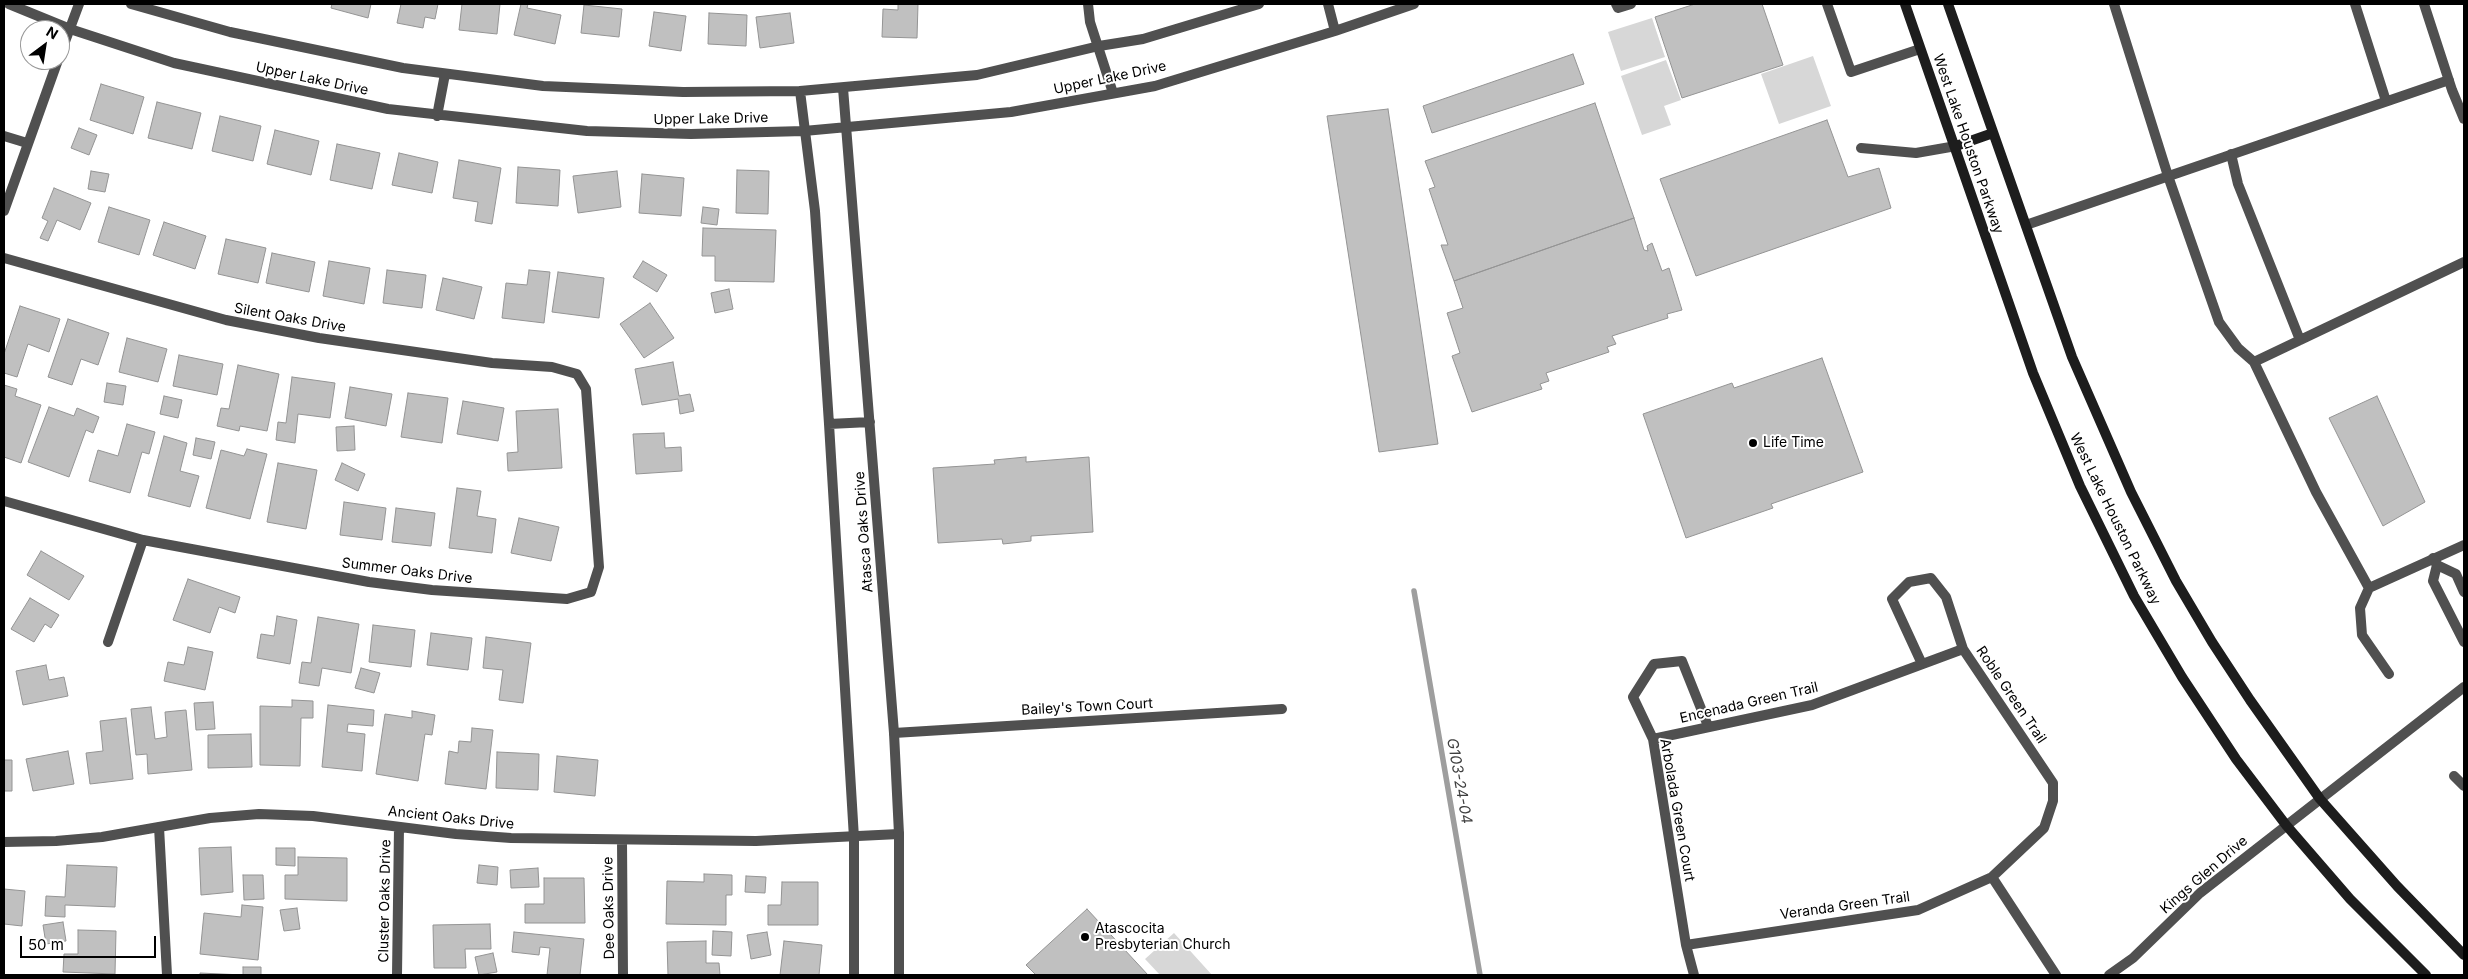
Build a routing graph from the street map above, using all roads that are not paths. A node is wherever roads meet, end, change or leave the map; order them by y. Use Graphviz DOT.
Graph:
graph roads {
  1 [pos="8,4"];
  2 [pos="79,4"];
  3 [pos="131,4"];
  4 [pos="1088,4"];
  5 [pos="1258,4"];
  6 [pos="1328,4"];
  7 [pos="1414,4"];
  8 [pos="1616,4"];
  9 [pos="1631,4"];
  10 [pos="1827,4"];
  11 [pos="1905,4"];
  12 [pos="1948,4"];
  13 [pos="2114,4"];
  14 [pos="2355,4"];
  15 [pos="2424,4"];
  16 [pos="48,20"];
  17 [pos="70,29"];
  18 [pos="1334,31"];
  19 [pos="1099,46"];
  20 [pos="1920,49"];
  21 [pos="54,70"];
  22 [pos="444,74"];
  23 [pos="2448,80"];
  24 [pos="843,88"];
  25 [pos="800,91"];
  26 [pos="1113,93"];
  27 [pos="2386,101"];
  28 [pos="438,116"];
  29 [pos="2464,119"];
  30 [pos="848,126"];
  31 [pos="804,130"];
  32 [pos="1993,133"];
  33 [pos="4,136"];
  34 [pos="27,143"];
  35 [pos="1956,146"];
  36 [pos="1861,148"];
  37 [pos="2231,154"];
  38 [pos="2168,176"];
  39 [pos="4,210"];
  40 [pos="2026,225"];
  41 [pos="4,258"];
  42 [pos="2464,262"];
  43 [pos="2300,340"];
  44 [pos="2254,362"];
  45 [pos="577,374"];
  46 [pos="870,422"];
  47 [pos="829,424"];
  48 [pos="4,501"];
  49 [pos="143,540"];
  50 [pos="2463,549"];
  51 [pos="2435,561"];
  52 [pos="2369,588"];
  53 [pos="2464,592"];
  54 [pos="108,642"];
  55 [pos="2464,642"];
  56 [pos="1963,649"];
  57 [pos="1922,664"];
  58 [pos="2389,674"];
  59 [pos="2464,687"];
  60 [pos="1282,710"];
  61 [pos="1708,726"];
  62 [pos="894,733"];
  63 [pos="1653,739"];
  64 [pos="2454,776"];
  65 [pos="2464,786"];
  66 [pos="2320,799"];
  67 [pos="2286,824"];
  68 [pos="159,827"];
  69 [pos="399,828"];
  70 [pos="2044,828"];
  71 [pos="899,834"];
  72 [pos="854,838"];
  73 [pos="622,841"];
  74 [pos="4,842"];
  75 [pos="1992,877"];
  76 [pos="1686,945"];
  77 [pos="2464,954"];
  78 [pos="167,975"];
  79 [pos="397,975"];
  80 [pos="623,975"];
  81 [pos="854,975"];
  82 [pos="899,975"];
  83 [pos="1694,975"];
  84 [pos="2056,975"];
  85 [pos="2109,975"];
  86 [pos="2426,975"];
  1 -- 16 [label="street, Upper Lake Drive"];
  2 -- 17 [label="street"];
  3 -- 22 [label="street, Upper Lake Drive"];
  4 -- 19 [label="street"];
  5 -- 19 [label="street, Upper Lake Drive"];
  6 -- 18 [label="street"];
  7 -- 18 [label="street, Upper Lake Drive"];
  8 -- 9 [label="street"];
  10 -- 20 [label="street"];
  11 -- 20 [label="main road, West Lake Houston Parkway"];
  12 -- 32 [label="main road, West Lake Houston Parkway"];
  13 -- 38 [label="street"];
  14 -- 27 [label="street"];
  15 -- 23 [label="street"];
  17 -- 28 [label="street, Upper Lake Drive"];
  18 -- 26 [label="street, Upper Lake Drive"];
  19 -- 24 [label="street, Upper Lake Drive"];
  19 -- 26 [label="street"];
  20 -- 35 [label="main road, West Lake Houston Parkway"];
  21 -- 34 [label="street"];
  22 -- 25 [label="street, Upper Lake Drive"];
  22 -- 28 [label="street"];
  23 -- 27 [label="street"];
  23 -- 29 [label="street"];
  24 -- 25 [label="street, Upper Lake Drive"];
  24 -- 30 [label="street, Atasca Oaks Drive"];
  25 -- 31 [label="street, Atasca Oaks Drive"];
  26 -- 30 [label="street, Upper Lake Drive"];
  27 -- 37 [label="street"];
  28 -- 31 [label="street, Upper Lake Drive"];
  30 -- 31 [label="street, Upper Lake Drive"];
  30 -- 46 [label="street, Atasca Oaks Drive"];
  31 -- 47 [label="street, Atasca Oaks Drive"];
  32 -- 35 [label="main road"];
  32 -- 40 [label="main road, West Lake Houston Parkway"];
  33 -- 34 [label="street"];
  34 -- 39 [label="street"];
  35 -- 36 [label="street"];
  35 -- 67 [label="main road, West Lake Houston Parkway"];
  37 -- 38 [label="street"];
  37 -- 43 [label="street"];
  38 -- 40 [label="street"];
  38 -- 44 [label="street"];
  40 -- 66 [label="main road, West Lake Houston Parkway"];
  41 -- 45 [label="street, Silent Oaks Drive"];
  42 -- 43 [label="street"];
  43 -- 44 [label="street"];
  44 -- 52 [label="street"];
  45 -- 49 [label="street, Summer Oaks Drive"];
  46 -- 47 [label="street"];
  46 -- 62 [label="street, Atasca Oaks Drive"];
  47 -- 72 [label="street, Atasca Oaks Drive"];
  48 -- 49 [label="street, Summer Oaks Drive"];
  49 -- 54 [label="street"];
  50 -- 51 [label="street"];
  51 -- 52 [label="street"];
  51 -- 53 [label="street"];
  51 -- 55 [label="street"];
  52 -- 58 [label="street"];
  56 -- 57 [label="street, Encenada Green Trail"];
  56 -- 57 [label="street, Roble Green Trail"];
  56 -- 70 [label="street, Roble Green Trail"];
  57 -- 61 [label="street, Encenada Green Trail"];
  59 -- 66 [label="street, Kings Glen Drive"];
  60 -- 62 [label="street, Bailey's Town Court"];
  61 -- 63 [label="street, Encenada Green Trail"];
  61 -- 63 [label="street, Arbolada Green Court"];
  62 -- 71 [label="street, Atasca Oaks Drive"];
  63 -- 76 [label="street, Arbolada Green Court"];
  64 -- 65 [label="street"];
  66 -- 67 [label="street, Kings Glen Drive"];
  66 -- 77 [label="main road, West Lake Houston Parkway"];
  67 -- 85 [label="street, Kings Glen Drive"];
  67 -- 86 [label="main road, West Lake Houston Parkway"];
  68 -- 69 [label="street, Ancient Oaks Drive"];
  68 -- 74 [label="street, Ancient Oaks Drive"];
  68 -- 78 [label="street"];
  69 -- 73 [label="street, Ancient Oaks Drive"];
  69 -- 79 [label="street, Cluster Oaks Drive"];
  70 -- 75 [label="street, Veranda Green Trail"];
  71 -- 72 [label="street, Ancient Oaks Drive"];
  71 -- 82 [label="street, Atasca Oaks Drive"];
  72 -- 73 [label="street, Ancient Oaks Drive"];
  72 -- 81 [label="street, Atasca Oaks Drive"];
  73 -- 80 [label="street, Dee Oaks Drive"];
  75 -- 76 [label="street, Veranda Green Trail"];
  75 -- 84 [label="street"];
  76 -- 83 [label="street, Arbolada Green Court"];
}
